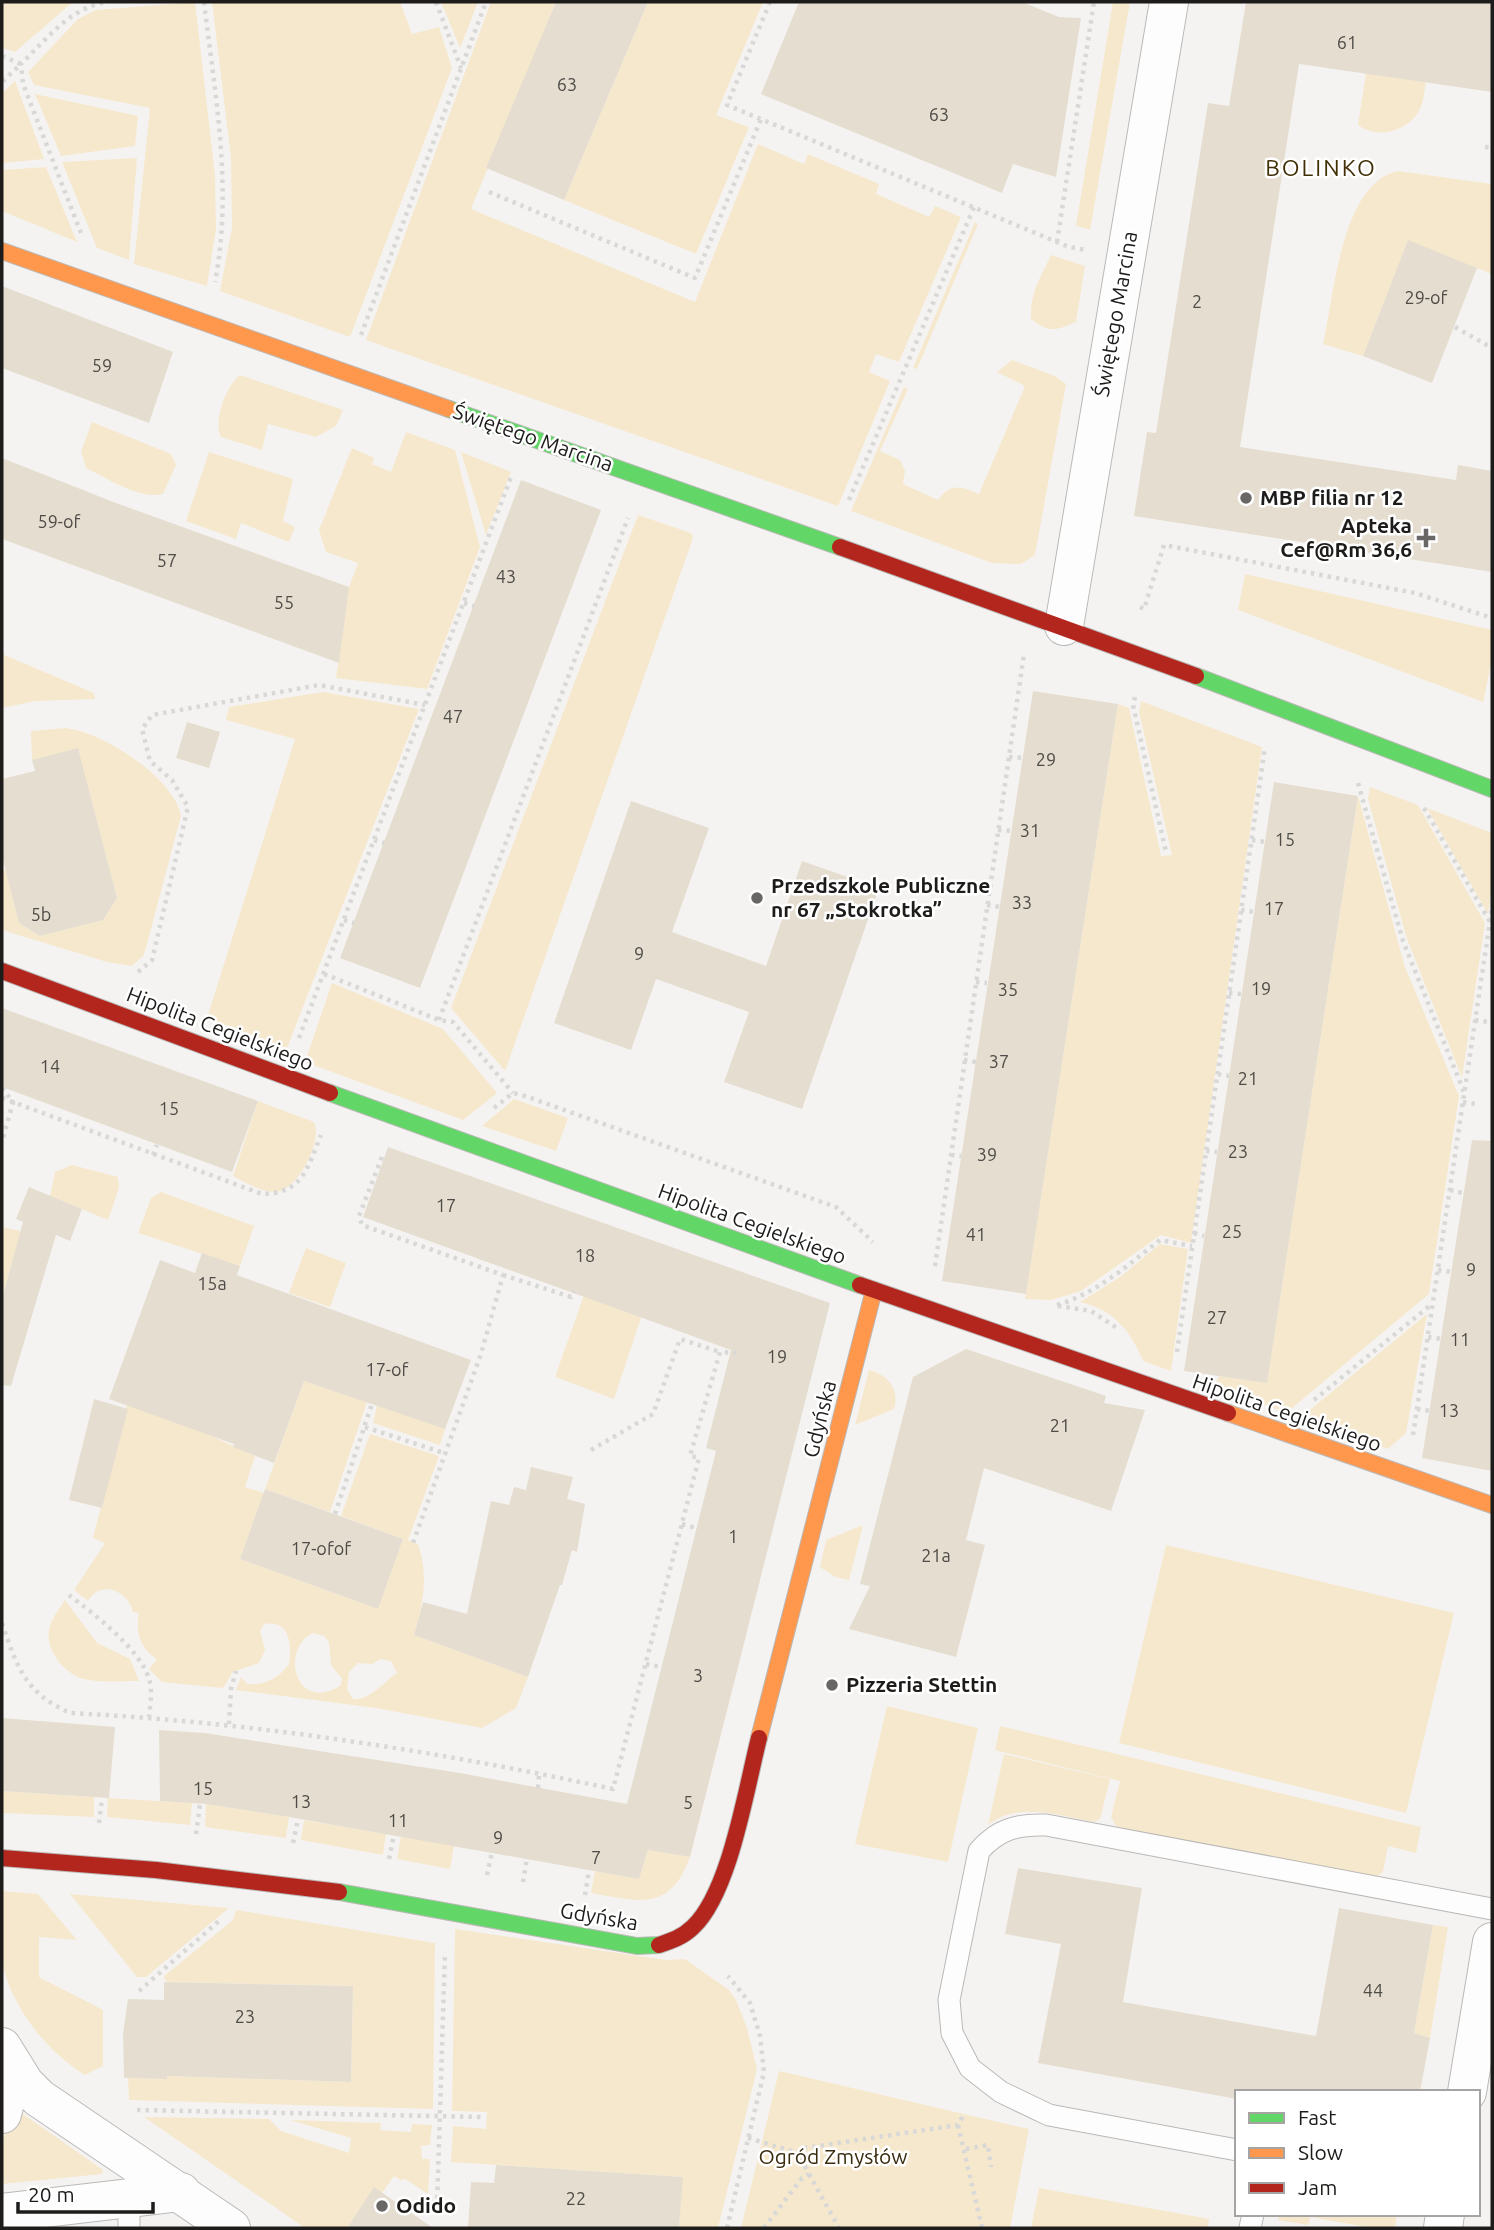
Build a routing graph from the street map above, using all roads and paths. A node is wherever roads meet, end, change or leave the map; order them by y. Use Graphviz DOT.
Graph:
graph roads {
  1 [pos="109,2"];
  2 [pos="204,2"];
  3 [pos="436,2"];
  4 [pos="486,2"];
  5 [pos="770,2"];
  6 [pos="1094,2"];
  7 [pos="1169,2"];
  8 [pos="85,4"];
  9 [pos="2,55"];
  10 [pos="22,64"];
  11 [pos="461,69"];
  12 [pos="2,82"];
  13 [pos="761,119"];
  14 [pos="1485,147"];
  15 [pos="1492,148"];
  16 [pos="489,192"];
  17 [pos="974,207"];
  18 [pos="84,240"];
  19 [pos="1057,242"];
  20 [pos="1079,249"];
  21 [pos="2,251"];
  22 [pos="214,284"];
  23 [pos="1455,327"];
  24 [pos="1492,348"];
  25 [pos="347,373"];
  26 [pos="512,475"];
  27 [pos="849,500"];
  28 [pos="628,516"];
  29 [pos="495,522"];
  30 [pos="504,525"];
  31 [pos="464,603"];
  32 [pos="474,606"];
  33 [pos="1144,609"];
  34 [pos="1492,618"];
  35 [pos="1064,625"];
  36 [pos="1025,648"];
  37 [pos="435,681"];
  38 [pos="444,685"];
  39 [pos="425,705"];
  40 [pos="1133,705"];
  41 [pos="1272,705"];
  42 [pos="1009,757"];
  43 [pos="1023,758"];
  44 [pos="404,762"];
  45 [pos="413,766"];
  46 [pos="1357,781"];
  47 [pos="1492,789"];
  48 [pos="1422,806"];
  49 [pos="998,830"];
  50 [pos="1012,831"];
  51 [pos="374,840"];
  52 [pos="1252,840"];
  53 [pos="1265,842"];
  54 [pos="384,843"];
  55 [pos="1166,852"];
  56 [pos="987,905"];
  57 [pos="1000,907"];
  58 [pos="1492,908"];
  59 [pos="1241,910"];
  60 [pos="1254,912"];
  61 [pos="344,920"];
  62 [pos="354,923"];
  63 [pos="1490,923"];
  64 [pos="1490,933"];
  65 [pos="2,971"];
  66 [pos="128,974"];
  67 [pos="324,974"];
  68 [pos="976,982"];
  69 [pos="987,983"];
  70 [pos="1229,993"];
  71 [pos="1242,994"];
  72 [pos="439,1020"];
  73 [pos="1475,1020"];
  74 [pos="1489,1022"];
  75 [pos="964,1060"];
  76 [pos="976,1062"];
  77 [pos="1218,1074"];
  78 [pos="285,1075"];
  79 [pos="1229,1076"];
  80 [pos="2,1088"];
  81 [pos="513,1093"];
  82 [pos="1465,1093"];
  83 [pos="2,1098"];
  84 [pos="13,1102"];
  85 [pos="1463,1102"];
  86 [pos="1477,1104"];
  87 [pos="321,1130"];
  88 [pos="2,1142"];
  89 [pos="157,1145"];
  90 [pos="1206,1151"];
  91 [pos="384,1152"];
  92 [pos="1217,1152"];
  93 [pos="951,1154"];
  94 [pos="153,1155"];
  95 [pos="961,1156"];
  96 [pos="1450,1190"];
  97 [pos="1464,1193"];
  98 [pos="940,1233"];
  99 [pos="1194,1233"];
  100 [pos="948,1234"];
  101 [pos="1204,1236"];
  102 [pos="433,1242"];
  103 [pos="1192,1246"];
  104 [pos="429,1250"];
  105 [pos="934,1270"];
  106 [pos="1438,1270"];
  107 [pos="1451,1272"];
  108 [pos="503,1275"];
  109 [pos="874,1290"];
  110 [pos="574,1291"];
  111 [pos="1433,1303"];
  112 [pos="1053,1306"];
  113 [pos="1181,1320"];
  114 [pos="1191,1322"];
  115 [pos="1428,1337"];
  116 [pos="1441,1339"];
  117 [pos="720,1352"];
  118 [pos="737,1353"];
  119 [pos="1171,1394"];
  120 [pos="372,1404"];
  121 [pos="1417,1409"];
  122 [pos="1430,1411"];
  123 [pos="365,1427"];
  124 [pos="1275,1431"];
  125 [pos="591,1450"];
  126 [pos="447,1454"];
  127 [pos="1407,1477"];
  128 [pos="1492,1505"];
  129 [pos="335,1514"];
  130 [pos="682,1524"];
  131 [pos="696,1528"];
  132 [pos="413,1543"];
  133 [pos="69,1595"];
  134 [pos="2,1623"];
  135 [pos="646,1664"];
  136 [pos="661,1667"];
  137 [pos="236,1671"];
  138 [pos="149,1717"];
  139 [pos="229,1724"];
  140 [pos="539,1776"];
  141 [pos="538,1788"];
  142 [pos="102,1798"];
  143 [pos="200,1804"];
  144 [pos="298,1819"];
  145 [pos="98,1827"];
  146 [pos="196,1835"];
  147 [pos="394,1835"];
  148 [pos="292,1847"];
  149 [pos="492,1852"];
  150 [pos="2,1858"];
  151 [pos="527,1858"];
  152 [pos="389,1864"];
  153 [pos="589,1870"];
  154 [pos="486,1880"];
  155 [pos="523,1886"];
  156 [pos="584,1896"];
  157 [pos="1492,1909"];
  158 [pos="228,1913"];
  159 [pos="1492,1942"];
  160 [pos="445,1943"];
  161 [pos="728,1976"];
  162 [pos="139,1991"];
  163 [pos="8,2058"];
  164 [pos="1467,2090"];
  165 [pos="125,2110"];
  166 [pos="2,2114"];
  167 [pos="442,2114"];
  168 [pos="964,2114"];
  169 [pos="482,2117"];
  170 [pos="958,2125"];
  171 [pos="748,2138"];
  172 [pos="966,2149"];
  173 [pos="1235,2150"];
  174 [pos="798,2153"];
  175 [pos="991,2167"];
  176 [pos="809,2174"];
  177 [pos="181,2192"];
  178 [pos="437,2207"];
  179 [pos="129,2212"];
  180 [pos="2,2213"];
  181 [pos="231,2228"];
  182 [pos="727,2228"];
  183 [pos="764,2228"];
  184 [pos="839,2228"];
  185 [pos="982,2228"];
  1 -- 8 [label="path"];
  2 -- 22 [label="path"];
  3 -- 11 [label="path"];
  4 -- 11 [label="path"];
  5 -- 13 [label="path"];
  6 -- 19 [label="path"];
  7 -- 35 [label="street, Świętego Marcina"];
  8 -- 10 [label="path"];
  9 -- 10 [label="path"];
  10 -- 12 [label="path"];
  10 -- 18 [label="path"];
  11 -- 25 [label="path"];
  13 -- 16 [label="path"];
  13 -- 17 [label="path"];
  14 -- 15 [label="path"];
  17 -- 19 [label="path"];
  17 -- 27 [label="path"];
  19 -- 20 [label="path"];
  21 -- 25 [label="street, Świętego Marcina"];
  23 -- 24 [label="path"];
  25 -- 35 [label="street, Świętego Marcina"];
  26 -- 29 [label="path"];
  28 -- 72 [label="path"];
  29 -- 30 [label="path"];
  29 -- 31 [label="path"];
  31 -- 32 [label="path"];
  31 -- 37 [label="path"];
  33 -- 34 [label="path"];
  35 -- 41 [label="street, Świętego Marcina"];
  36 -- 42 [label="path"];
  37 -- 38 [label="path"];
  37 -- 39 [label="path"];
  39 -- 44 [label="path"];
  39 -- 66 [label="path"];
  40 -- 55 [label="path"];
  41 -- 47 [label="street, Świętego Marcina"];
  41 -- 52 [label="path"];
  42 -- 43 [label="path"];
  42 -- 49 [label="path"];
  44 -- 45 [label="path"];
  44 -- 51 [label="path"];
  46 -- 82 [label="path"];
  48 -- 63 [label="path"];
  49 -- 50 [label="path"];
  49 -- 56 [label="path"];
  51 -- 54 [label="path"];
  51 -- 61 [label="path"];
  52 -- 53 [label="path"];
  52 -- 59 [label="path"];
  56 -- 57 [label="path"];
  56 -- 68 [label="path"];
  58 -- 63 [label="path"];
  59 -- 60 [label="path"];
  59 -- 70 [label="path"];
  61 -- 62 [label="path"];
  61 -- 67 [label="path"];
  63 -- 64 [label="path"];
  64 -- 73 [label="path"];
  65 -- 78 [label="street, Hipolita Cegielskiego"];
  67 -- 72 [label="path"];
  67 -- 78 [label="path"];
  68 -- 69 [label="path"];
  68 -- 75 [label="path"];
  70 -- 71 [label="path"];
  70 -- 77 [label="path"];
  72 -- 81 [label="path"];
  73 -- 74 [label="path"];
  73 -- 82 [label="path"];
  75 -- 76 [label="path"];
  75 -- 93 [label="path"];
  77 -- 79 [label="path"];
  77 -- 90 [label="path"];
  78 -- 109 [label="street, Hipolita Cegielskiego"];
  80 -- 84 [label="path"];
  82 -- 85 [label="path"];
  83 -- 84 [label="path"];
  84 -- 88 [label="path"];
  84 -- 94 [label="path"];
  85 -- 86 [label="path"];
  85 -- 96 [label="path"];
  87 -- 94 [label="path"];
  89 -- 94 [label="path"];
  90 -- 92 [label="path"];
  90 -- 99 [label="path"];
  91 -- 104 [label="path"];
  93 -- 95 [label="path"];
  93 -- 98 [label="path"];
  96 -- 97 [label="path"];
  96 -- 106 [label="path"];
  98 -- 100 [label="path"];
  98 -- 105 [label="path"];
  99 -- 101 [label="path"];
  99 -- 103 [label="path"];
  102 -- 104 [label="path"];
  103 -- 112 [label="path"];
  103 -- 113 [label="path"];
  104 -- 108 [label="path"];
  106 -- 107 [label="path"];
  106 -- 111 [label="path"];
  108 -- 110 [label="path"];
  108 -- 126 [label="path"];
  109 -- 119 [label="street, Hipolita Cegielskiego"];
  109 -- 150 [label="street, Gdyńska"];
  111 -- 115 [label="path"];
  111 -- 124 [label="path"];
  113 -- 114 [label="path"];
  113 -- 119 [label="path"];
  115 -- 116 [label="path"];
  115 -- 121 [label="path"];
  117 -- 118 [label="path"];
  117 -- 125 [label="path"];
  117 -- 130 [label="path"];
  119 -- 124 [label="street, Hipolita Cegielskiego"];
  120 -- 123 [label="path"];
  121 -- 122 [label="path"];
  121 -- 127 [label="path"];
  123 -- 126 [label="path"];
  123 -- 129 [label="path"];
  124 -- 127 [label="street, Hipolita Cegielskiego"];
  126 -- 132 [label="path"];
  127 -- 128 [label="street, Hipolita Cegielskiego"];
  130 -- 131 [label="path"];
  130 -- 135 [label="path"];
  133 -- 138 [label="path"];
  134 -- 138 [label="path"];
  135 -- 136 [label="path"];
  135 -- 140 [label="path"];
  137 -- 139 [label="path"];
  138 -- 139 [label="path"];
  139 -- 140 [label="path"];
  140 -- 141 [label="path"];
  142 -- 145 [label="path"];
  143 -- 146 [label="path"];
  144 -- 148 [label="path"];
  147 -- 152 [label="path"];
  149 -- 154 [label="path"];
  151 -- 155 [label="path"];
  153 -- 156 [label="path"];
  157 -- 173 [label="lane"];
  158 -- 162 [label="path"];
  159 -- 164 [label="street"];
  160 -- 167 [label="path"];
  161 -- 171 [label="path"];
  163 -- 166 [label="street"];
  163 -- 177 [label="street"];
  165 -- 167 [label="path"];
  167 -- 169 [label="path"];
  167 -- 178 [label="path"];
  168 -- 170 [label="path"];
  170 -- 172 [label="path"];
  170 -- 174 [label="path"];
  171 -- 174 [label="path"];
  171 -- 182 [label="path"];
  172 -- 175 [label="path"];
  172 -- 185 [label="path"];
  174 -- 176 [label="path"];
  176 -- 183 [label="path"];
  176 -- 184 [label="path"];
  177 -- 179 [label="street"];
  177 -- 181 [label="street"];
  179 -- 180 [label="street"];
}
